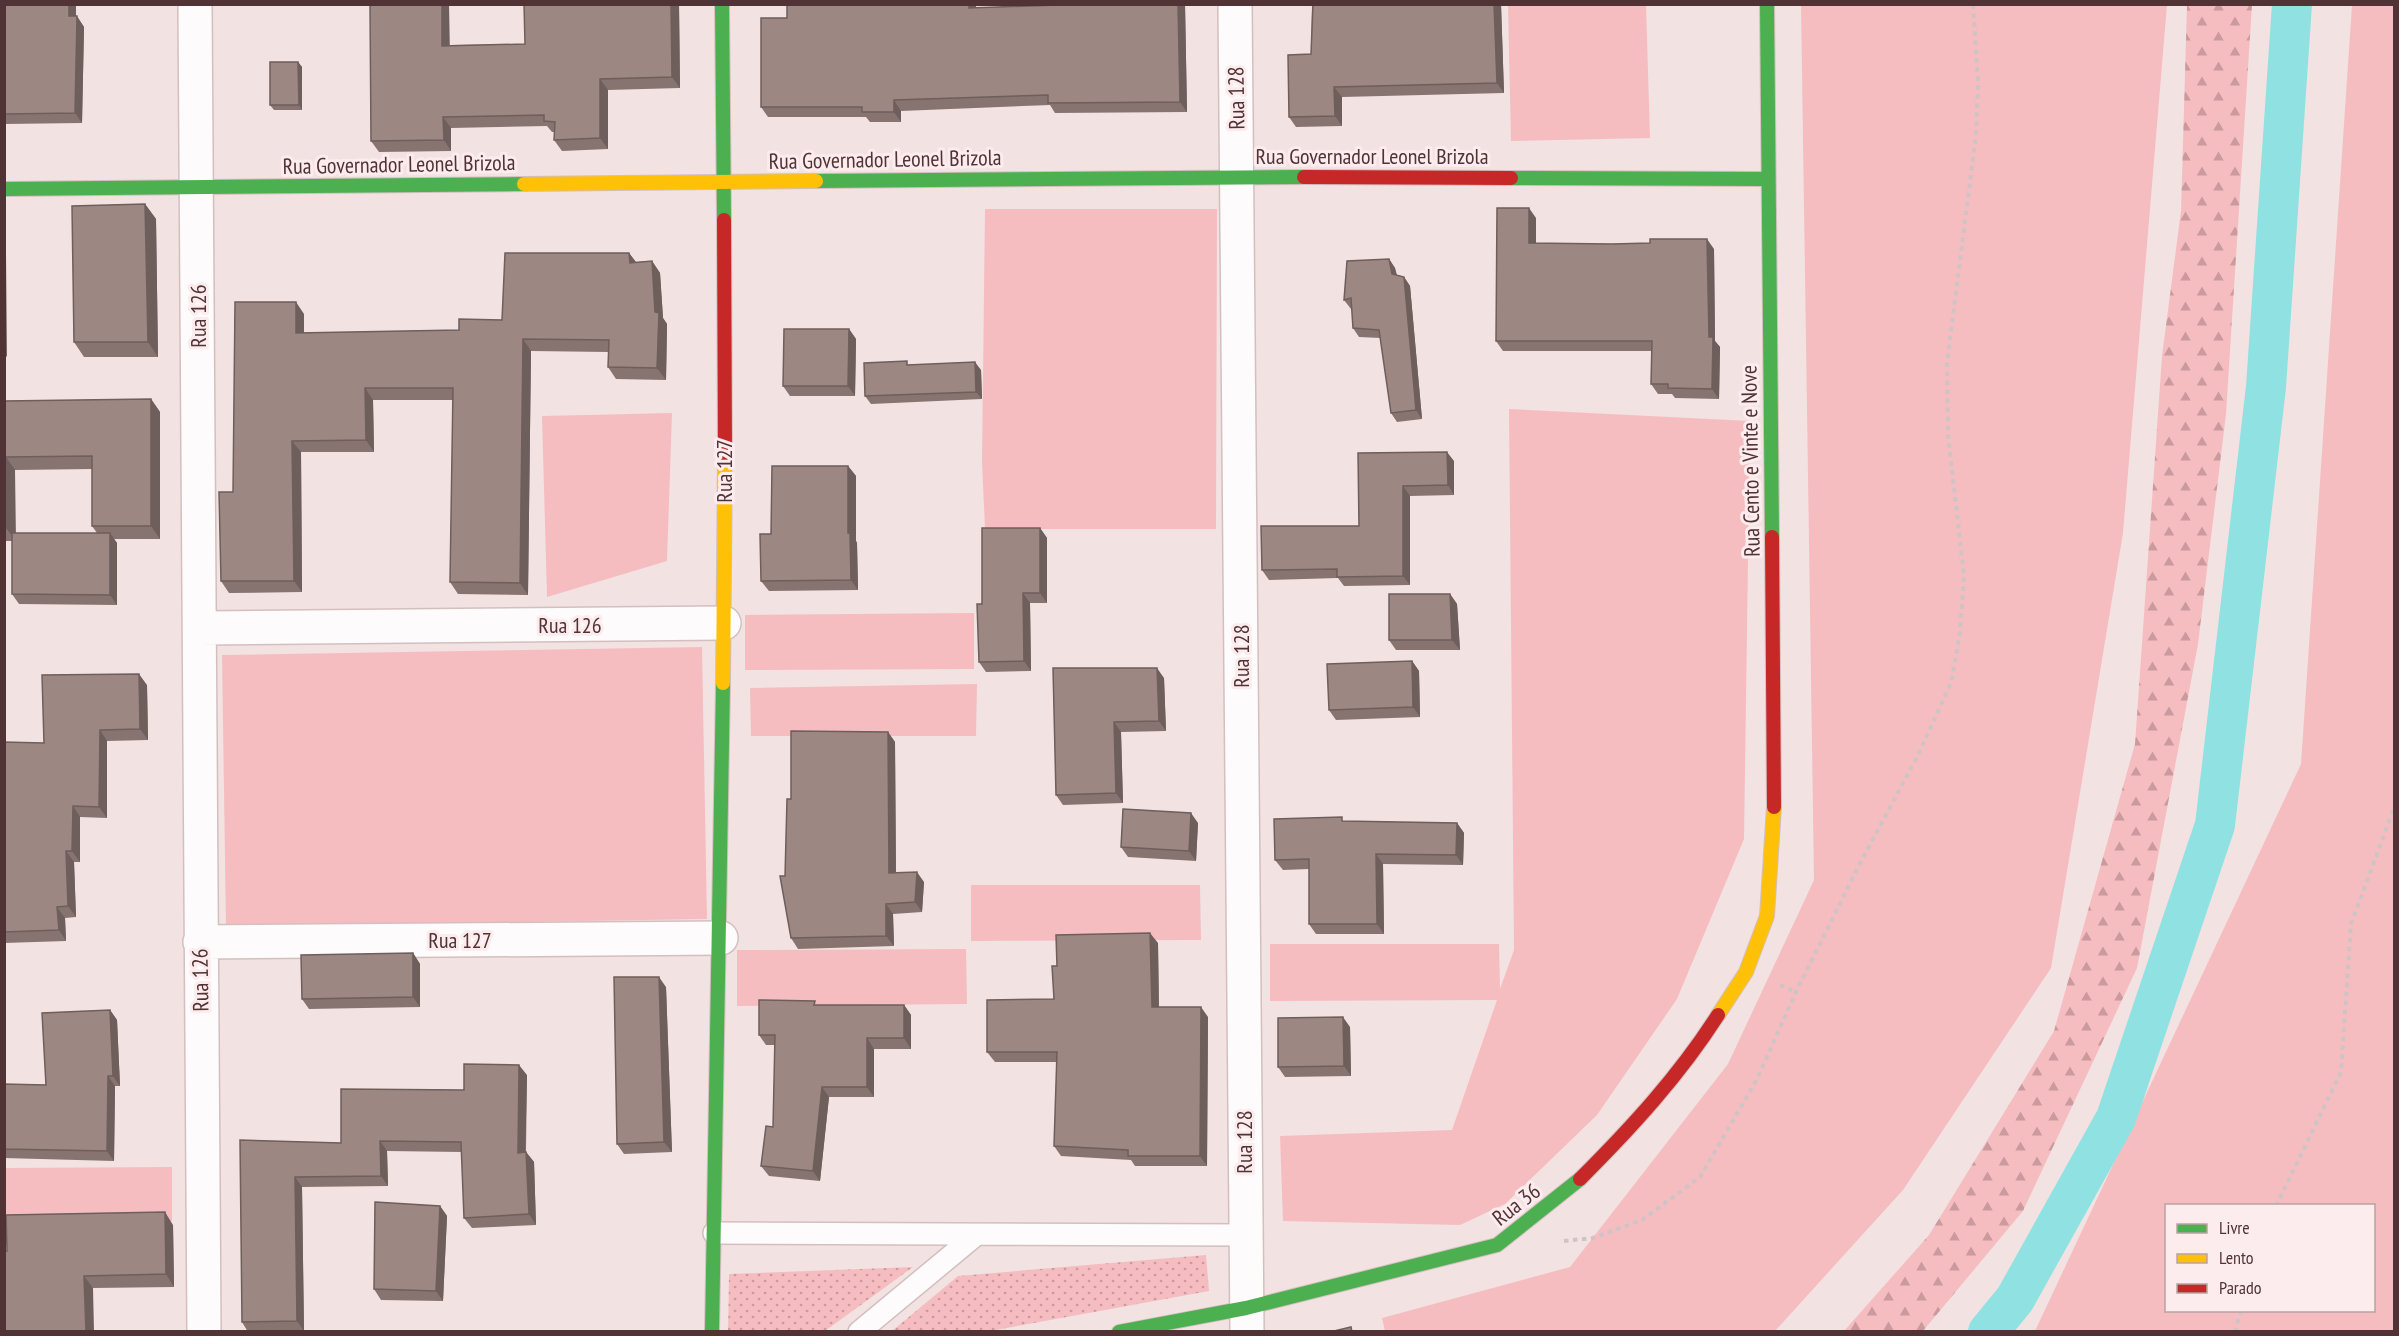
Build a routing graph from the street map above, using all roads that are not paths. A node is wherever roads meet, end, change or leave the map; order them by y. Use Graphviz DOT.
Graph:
graph roads {
  1 [pos="195,4"];
  2 [pos="722,4"];
  3 [pos="1235,4"];
  4 [pos="1767,4"];
  5 [pos="1237,177"];
  6 [pos="1767,179"];
  7 [pos="725,182"];
  8 [pos="197,187"];
  9 [pos="4,189"];
  10 [pos="724,623"];
  11 [pos="200,628"];
  12 [pos="1767,916"];
  13 [pos="721,938"];
  14 [pos="200,942"];
  15 [pos="714,1233"];
  16 [pos="976,1235"];
  17 [pos="1245,1235"];
  18 [pos="1246,1320"];
  19 [pos="204,1332"];
  20 [pos="712,1332"];
  21 [pos="859,1332"];
  22 [pos="1119,1332"];
  1 -- 8 [label="street, Rua 126"];
  2 -- 7 [label="street, Rua 127"];
  3 -- 5 [label="street, Rua 128"];
  4 -- 6 [label="street, Rua Cento e Vinte e Nove"];
  5 -- 6 [label="street, Rua Governador Leonel Brizola"];
  5 -- 7 [label="street, Rua Governador Leonel Brizola"];
  5 -- 17 [label="street, Rua 128"];
  6 -- 12 [label="street, Rua Cento e Vinte e Nove"];
  7 -- 8 [label="street, Rua Governador Leonel Brizola"];
  7 -- 10 [label="street, Rua 127"];
  8 -- 9 [label="street, Rua Governador Leonel Brizola"];
  8 -- 11 [label="street, Rua 126"];
  10 -- 11 [label="street, Rua 126"];
  10 -- 13 [label="street, Rua 127"];
  11 -- 14 [label="street, Rua 126"];
  12 -- 18 [label="street, Rua 36"];
  13 -- 14 [label="street, Rua 127"];
  13 -- 15 [label="street, Rua 127"];
  14 -- 19 [label="street, Rua 126"];
  15 -- 16 [label="lane"];
  15 -- 20 [label="street, Rua 127"];
  16 -- 17 [label="lane"];
  16 -- 21 [label="lane"];
  17 -- 18 [label="street, Rua 128"];
  18 -- 22 [label="street, Rua 36"];
}
